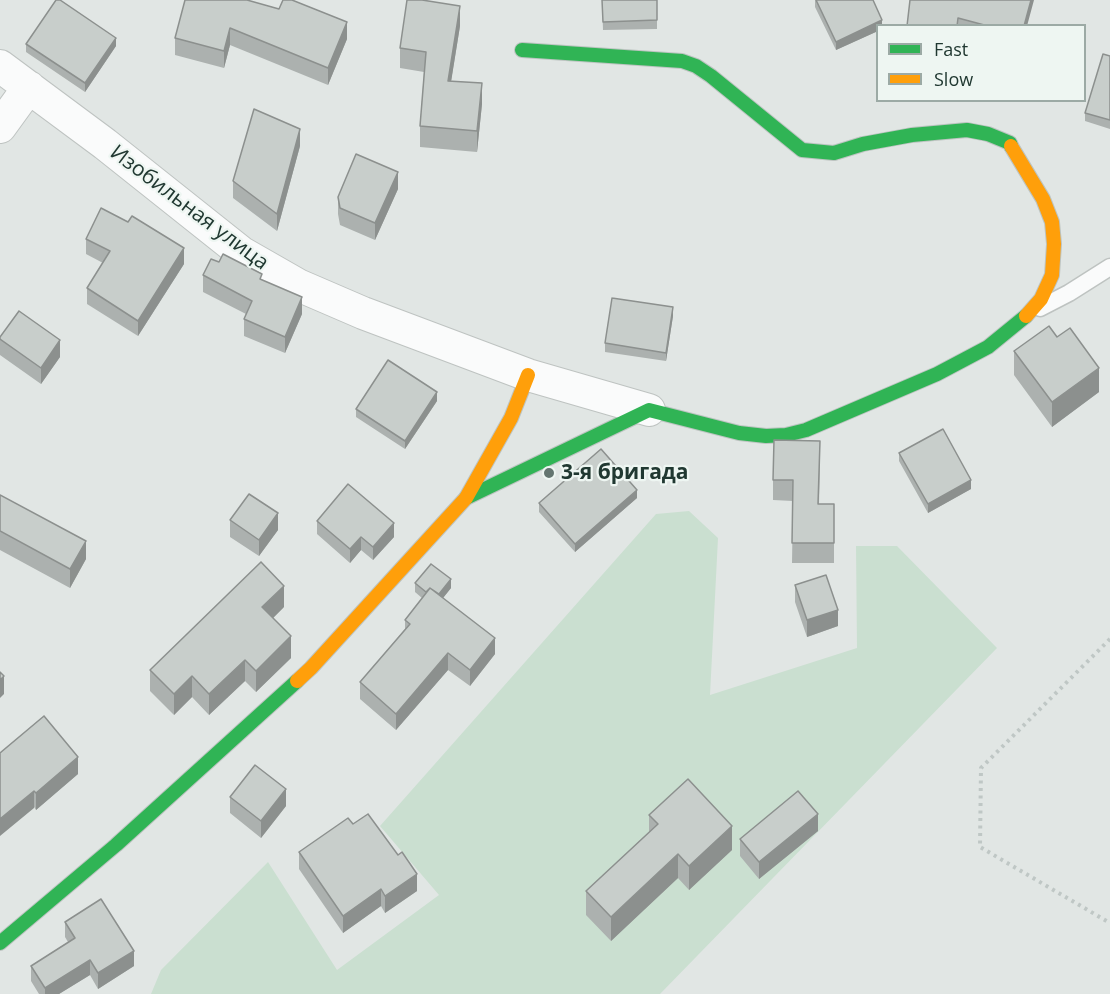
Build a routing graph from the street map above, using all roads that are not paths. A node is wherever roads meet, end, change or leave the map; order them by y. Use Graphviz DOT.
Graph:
graph roads {
  1 [pos="522,50"];
  2 [pos="0,66"];
  3 [pos="29,87"];
  4 [pos="0,127"];
  5 [pos="1110,267"];
  6 [pos="1029,314"];
  7 [pos="528,375"];
  8 [pos="649,410"];
  9 [pos="466,498"];
  10 [pos="0,943"];
  1 -- 6 [label="street"];
  2 -- 3 [label="street, Изобильная улица"];
  3 -- 4 [label="street"];
  3 -- 7 [label="street, Изобильная улица"];
  5 -- 6 [label="lane"];
  6 -- 8 [label="street"];
  7 -- 8 [label="street, Изобильная улица"];
  7 -- 9 [label="street"];
  8 -- 9 [label="street"];
  9 -- 10 [label="street"];
}
